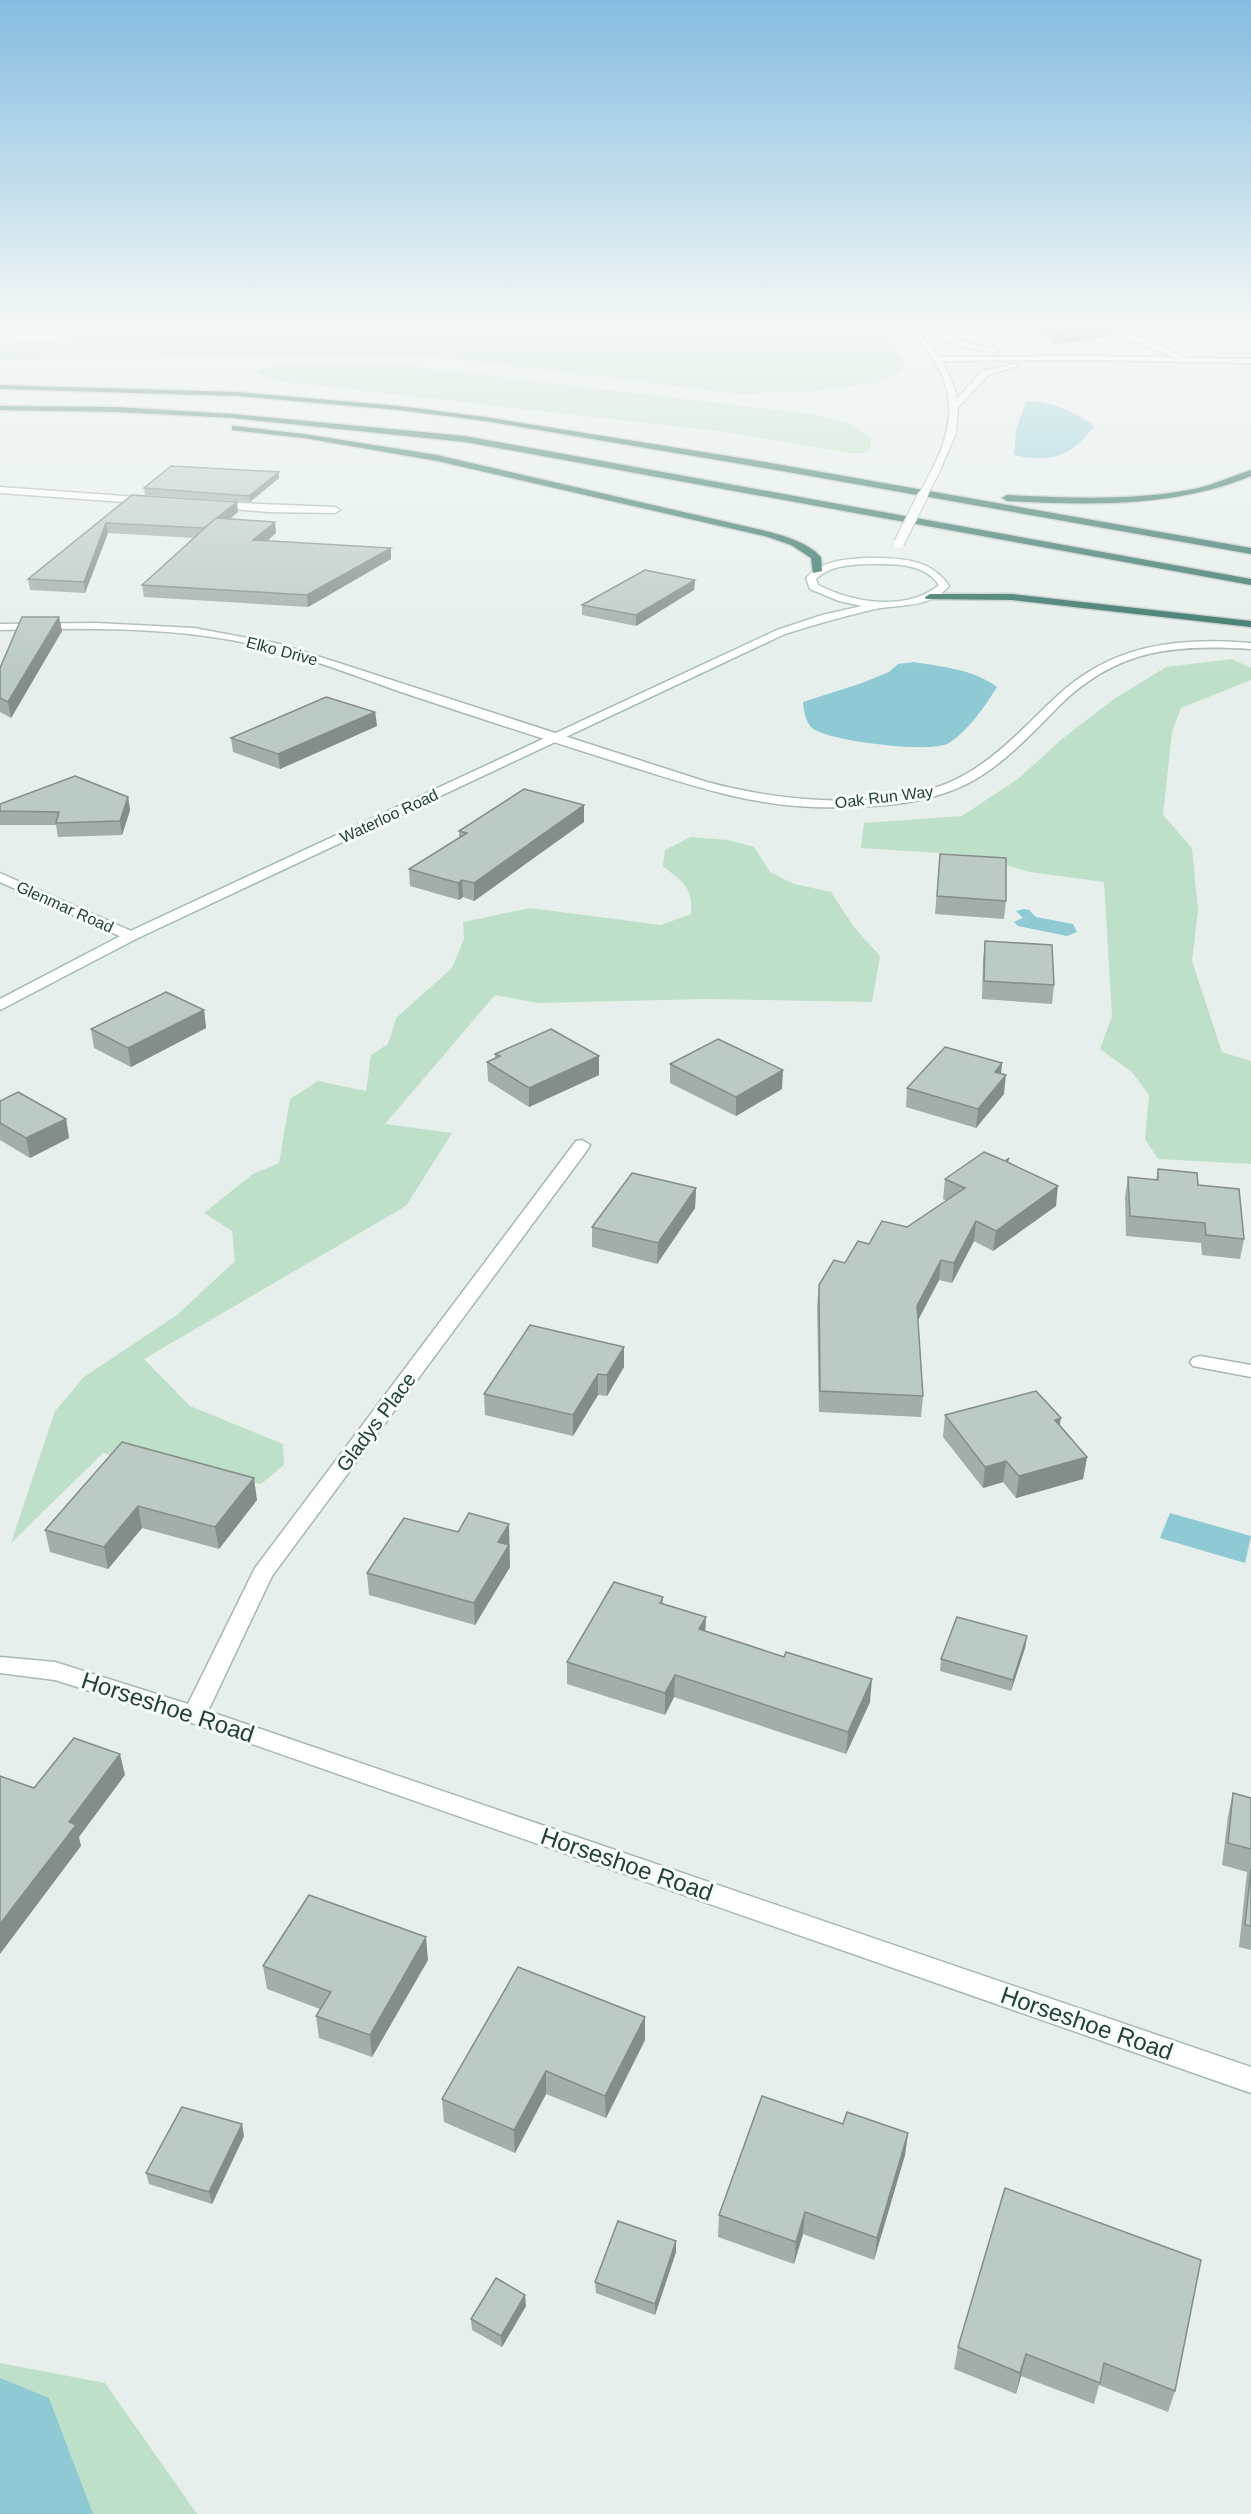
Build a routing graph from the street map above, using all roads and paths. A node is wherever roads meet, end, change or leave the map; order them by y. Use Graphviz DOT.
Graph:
graph roads {
  1 [pos="324,439"];
  2 [pos="467,439"];
  3 [pos="609,439"];
  4 [pos="950,439"];
  5 [pos="753,463"];
  6 [pos="1251,473"];
  7 [pos="0,490"];
  8 [pos="163,502"];
  9 [pos="198,504"];
  10 [pos="335,510"];
  11 [pos="1251,551"];
  12 [pos="890,561"];
  13 [pos="817,571"];
  14 [pos="1251,582"];
  15 [pos="930,597"];
  16 [pos="814,600"];
  17 [pos="882,604"];
  18 [pos="1251,624"];
  19 [pos="0,627"];
  20 [pos="781,632"];
  21 [pos="1251,646"];
  22 [pos="552,738"];
  23 [pos="0,877"];
  24 [pos="131,936"];
  25 [pos="0,1005"];
  26 [pos="582,1145"];
  27 [pos="1200,1362"];
  28 [pos="1251,1371"];
  29 [pos="0,1665"];
  30 [pos="194,1714"];
  31 [pos="1251,2080"];
  1 -- 13 [label="highway"];
  2 -- 14 [label="highway"];
  3 -- 5 [label="highway"];
  4 -- 12 [label="main road, bridge"];
  5 -- 6 [label="highway"];
  5 -- 11 [label="highway"];
  7 -- 8 [label="main road"];
  9 -- 10 [label="main road"];
  12 -- 13 [label="main road"];
  12 -- 15 [label="main road"];
  13 -- 16 [label="main road"];
  15 -- 17 [label="main road"];
  15 -- 18 [label="highway"];
  16 -- 17 [label="main road"];
  16 -- 20 [label="main road, Waterloo Road"];
  17 -- 20 [label="main road, Waterloo Road"];
  19 -- 22 [label="main road, Elko Drive"];
  20 -- 22 [label="main road, Waterloo Road"];
  21 -- 22 [label="main road, Oak Run Way"];
  22 -- 24 [label="main road, Waterloo Road"];
  23 -- 24 [label="main road, Glenmar Road"];
  24 -- 25 [label="main road, Waterloo Road"];
  26 -- 30 [label="main road, Gladys Place"];
  27 -- 28 [label="main road"];
  29 -- 30 [label="main road, Horseshoe Road"];
  30 -- 31 [label="main road, Horseshoe Road"];
}
